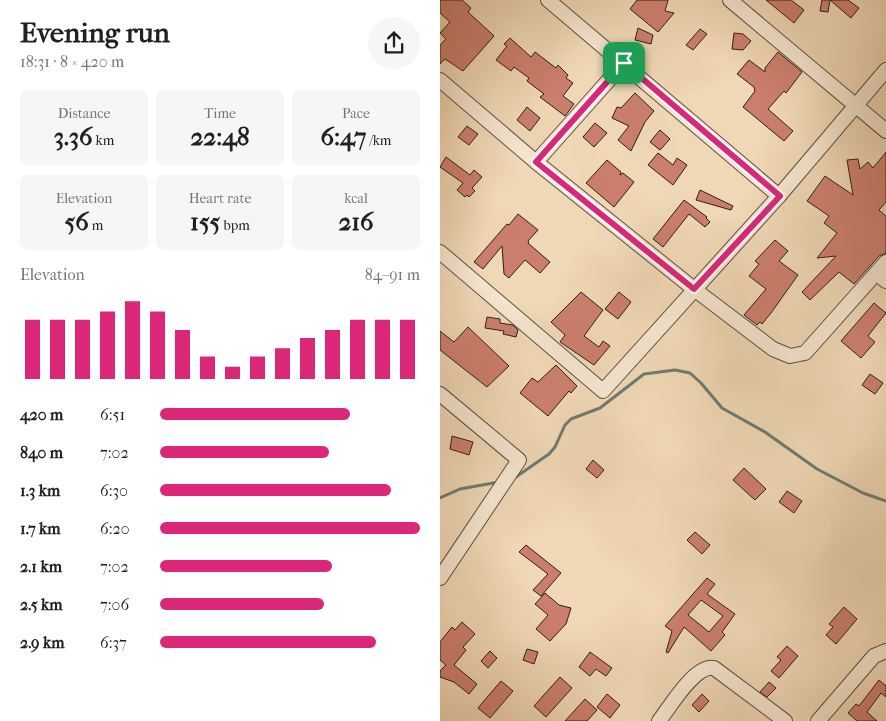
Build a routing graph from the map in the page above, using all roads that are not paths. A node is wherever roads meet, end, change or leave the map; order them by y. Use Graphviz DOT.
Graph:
graph roads {
  1 [pos="548,0"];
  2 [pos="730,0"];
  3 [pos="624,63"];
  4 [pos="886,70"];
  5 [pos="440,80"];
  6 [pos="855,105"];
  7 [pos="886,131"];
  8 [pos="536,162"];
  9 [pos="780,196"];
  10 [pos="440,252"];
  11 [pos="886,262"];
  12 [pos="881,277"];
  13 [pos="694,289"];
  14 [pos="440,394"];
  15 [pos="440,578"];
  16 [pos="886,651"];
  17 [pos="659,721"];
  18 [pos="785,721"];
  19 [pos="818,721"];
  1 -- 3 [label="street"];
  2 -- 6 [label="street"];
  3 -- 8 [label="street"];
  3 -- 9 [label="street"];
  4 -- 6 [label="street"];
  5 -- 8 [label="street"];
  6 -- 7 [label="street"];
  6 -- 9 [label="street"];
  8 -- 13 [label="street"];
  9 -- 13 [label="street"];
  10 -- 13 [label="street"];
  11 -- 12 [label="street"];
  12 -- 13 [label="street"];
  14 -- 15 [label="street"];
  16 -- 19 [label="street"];
  17 -- 18 [label="street"];
}
